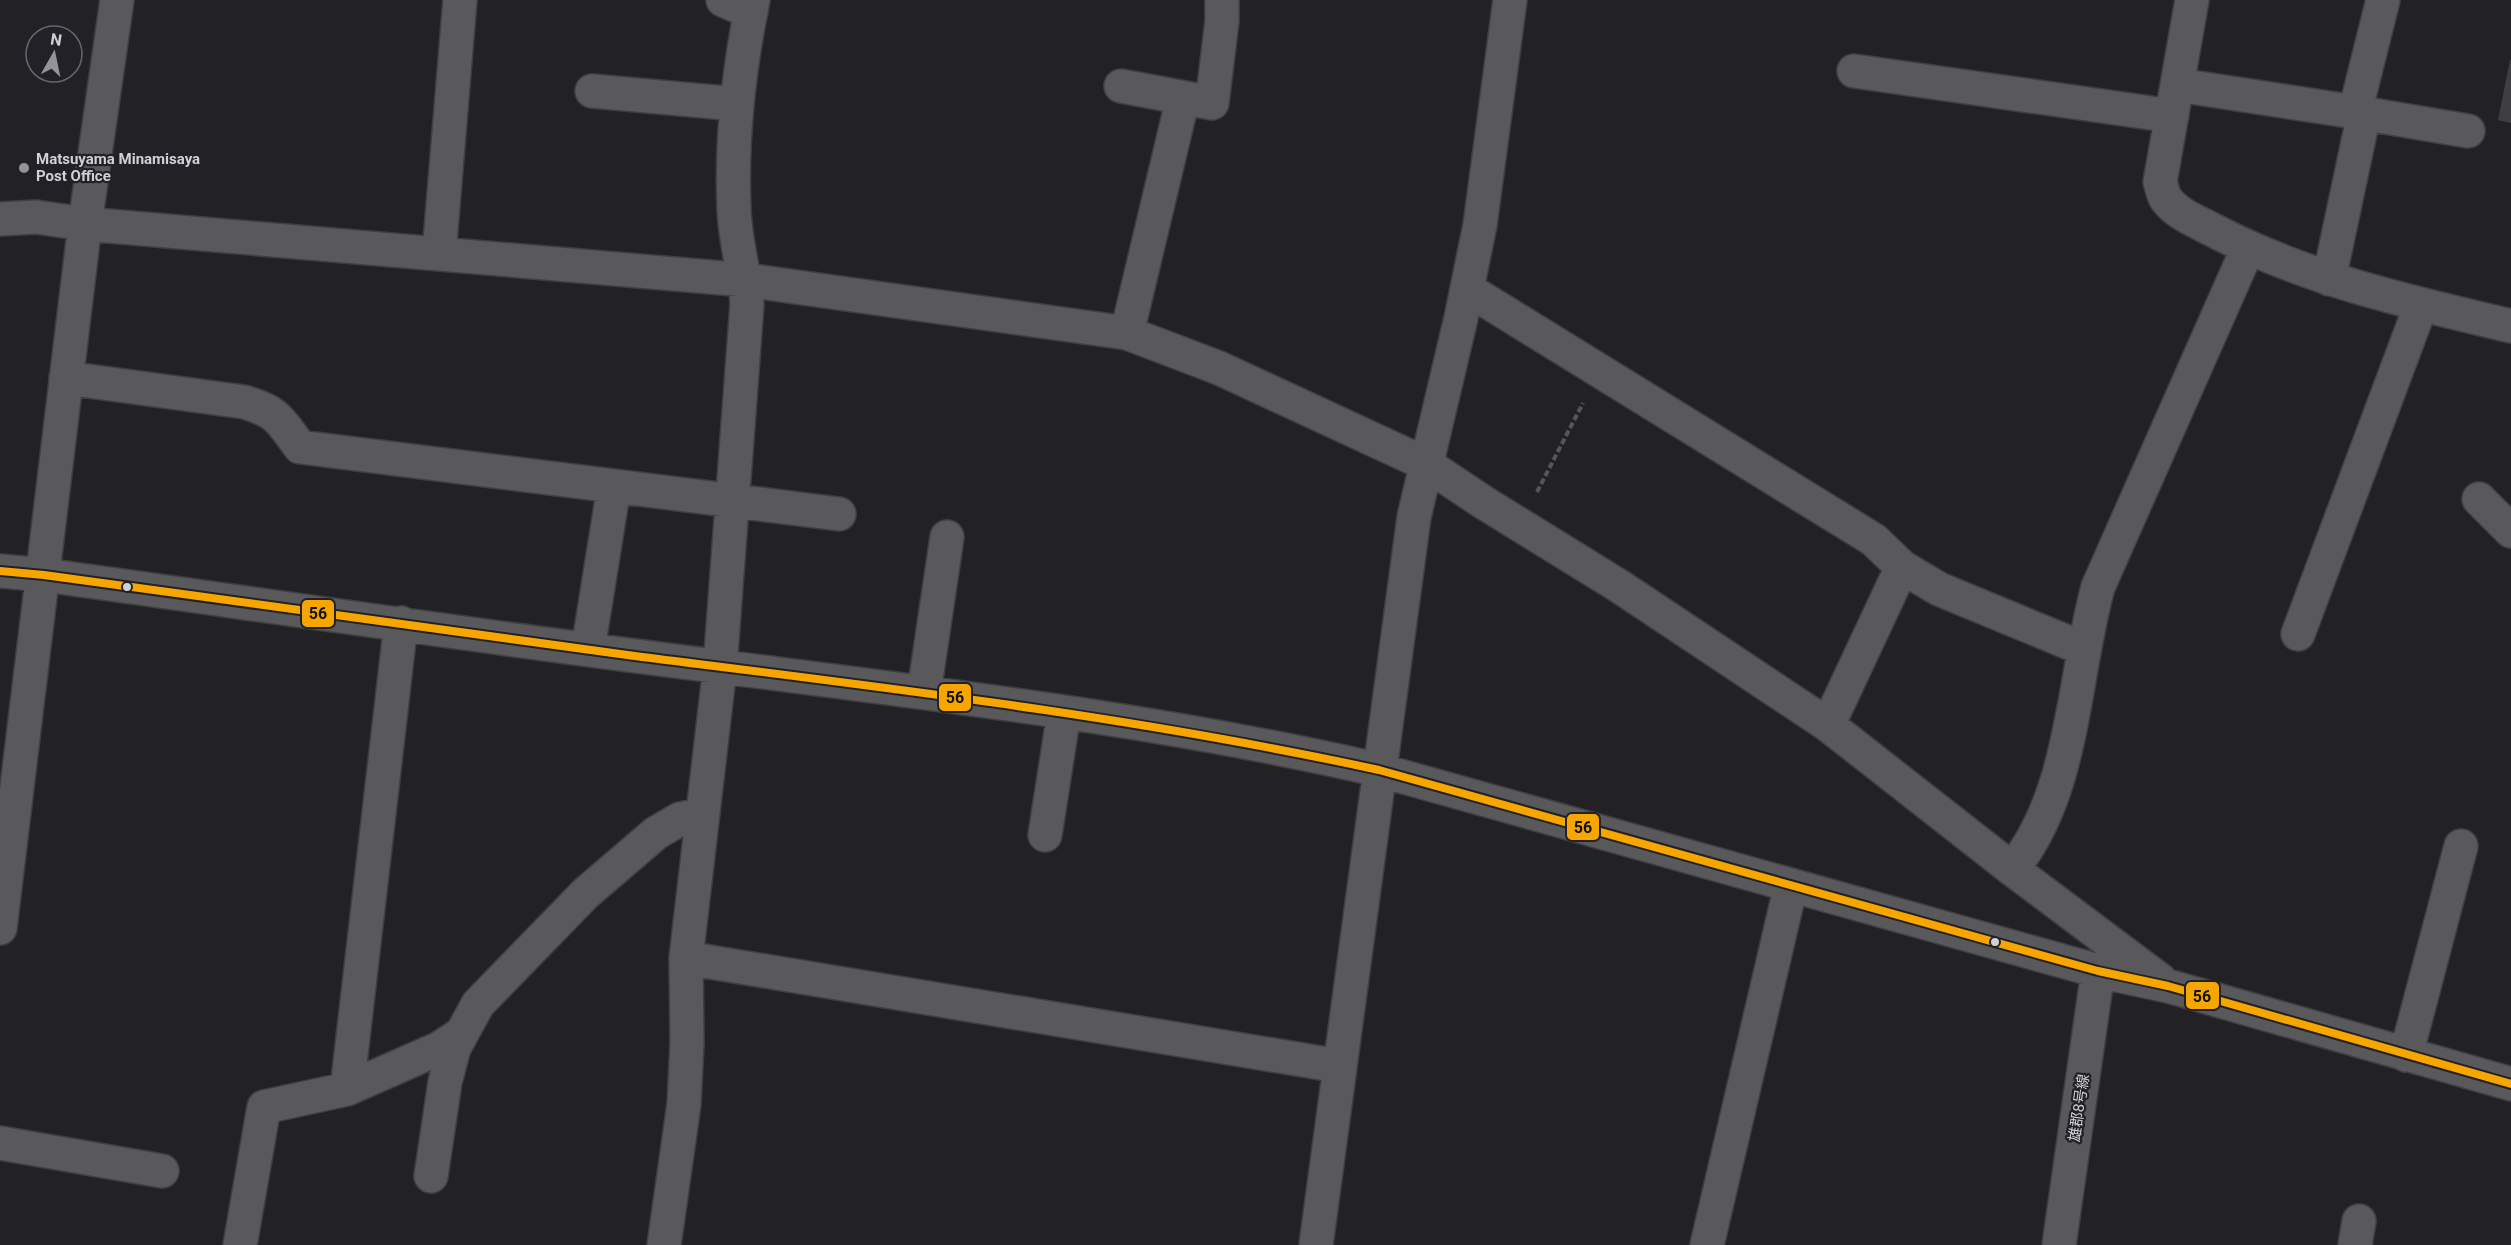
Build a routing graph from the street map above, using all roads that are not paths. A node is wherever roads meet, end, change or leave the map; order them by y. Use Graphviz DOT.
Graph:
graph roads {
  1 [pos="117,0"];
  2 [pos="460,0"];
  3 [pos="1222,0"];
  4 [pos="1510,0"];
  5 [pos="2192,0"];
  6 [pos="2383,0"];
  7 [pos="742,4"];
  8 [pos="1854,71"];
  9 [pos="1121,86"];
  10 [pos="592,91"];
  11 [pos="1183,98"];
  12 [pos="2175,100"];
  13 [pos="737,104"];
  14 [pos="2359,113"];
  15 [pos="2468,131"];
  16 [pos="0,219"];
  17 [pos="85,224"];
  18 [pos="2248,248"];
  19 [pos="439,254"];
  20 [pos="2329,279"];
  21 [pos="746,280"];
  22 [pos="1467,289"];
  23 [pos="2421,305"];
  24 [pos="2511,326"];
  25 [pos="1127,333"];
  26 [pos="66,378"];
  27 [pos="1426,464"];
  28 [pos="614,487"];
  29 [pos="2479,499"];
  30 [pos="732,501"];
  31 [pos="839,514"];
  32 [pos="2511,531"];
  33 [pos="947,537"];
  34 [pos="1902,567"];
  35 [pos="0,571"];
  36 [pos="44,575"];
  37 [pos="401,623"];
  38 [pos="2298,634"];
  39 [pos="588,649"];
  40 [pos="2084,649"];
  41 [pos="720,667"];
  42 [pos="924,692"];
  43 [pos="1064,713"];
  44 [pos="1828,725"];
  45 [pos="1379,770"];
  46 [pos="703,814"];
  47 [pos="1045,835"];
  48 [pos="2462,846"];
  49 [pos="2012,869"];
  50 [pos="1791,885"];
  51 [pos="0,928"];
  52 [pos="686,958"];
  53 [pos="2098,971"];
  54 [pos="2168,986"];
  55 [pos="461,1034"];
  56 [pos="2406,1055"];
  57 [pos="1339,1066"];
  58 [pos="2511,1084"];
  59 [pos="346,1089"];
  60 [pos="0,1143"];
  61 [pos="162,1171"];
  62 [pos="431,1176"];
  63 [pos="240,1245"];
  64 [pos="664,1245"];
  65 [pos="1316,1245"];
  66 [pos="1707,1245"];
  67 [pos="2059,1245"];
  1 -- 17 [label="street"];
  2 -- 19 [label="street"];
  3 -- 11 [label="street"];
  4 -- 22 [label="street"];
  5 -- 12 [label="street"];
  6 -- 14 [label="street"];
  7 -- 13 [label="street"];
  8 -- 12 [label="street"];
  9 -- 11 [label="street"];
  10 -- 13 [label="street"];
  11 -- 25 [label="street"];
  12 -- 14 [label="street"];
  12 -- 18 [label="street"];
  13 -- 21 [label="street"];
  14 -- 15 [label="street"];
  14 -- 20 [label="street"];
  16 -- 17 [label="street"];
  17 -- 19 [label="street"];
  17 -- 26 [label="street"];
  18 -- 20 [label="street"];
  18 -- 40 [label="street"];
  19 -- 21 [label="street"];
  20 -- 23 [label="street"];
  21 -- 25 [label="street"];
  21 -- 30 [label="street"];
  22 -- 27 [label="street"];
  22 -- 34 [label="street"];
  23 -- 24 [label="street"];
  23 -- 38 [label="street"];
  25 -- 27 [label="street"];
  26 -- 28 [label="street"];
  26 -- 36 [label="street"];
  27 -- 44 [label="street"];
  27 -- 45 [label="street"];
  28 -- 30 [label="street"];
  28 -- 39 [label="street"];
  29 -- 32 [label="street"];
  30 -- 31 [label="street"];
  30 -- 41 [label="street"];
  33 -- 42 [label="street"];
  34 -- 40 [label="street"];
  34 -- 44 [label="street"];
  35 -- 36 [label="street"];
  36 -- 37 [label="street"];
  36 -- 51 [label="street"];
  37 -- 39 [label="street"];
  37 -- 59 [label="street"];
  39 -- 41 [label="street"];
  40 -- 49 [label="street"];
  41 -- 42 [label="street"];
  41 -- 46 [label="street"];
  42 -- 43 [label="street"];
  43 -- 45 [label="street"];
  43 -- 47 [label="street"];
  44 -- 49 [label="street"];
  45 -- 50 [label="street"];
  45 -- 57 [label="street"];
  46 -- 52 [label="street"];
  46 -- 55 [label="street"];
  48 -- 56 [label="street"];
  49 -- 54 [label="street"];
  50 -- 53 [label="street"];
  50 -- 66 [label="street"];
  52 -- 57 [label="street"];
  52 -- 64 [label="street"];
  53 -- 54 [label="street"];
  53 -- 67 [label="street, 雄郡8号線"];
  54 -- 56 [label="street"];
  55 -- 59 [label="street"];
  55 -- 62 [label="street"];
  56 -- 58 [label="street"];
  57 -- 65 [label="street"];
  59 -- 63 [label="street"];
  60 -- 61 [label="street"];
}
